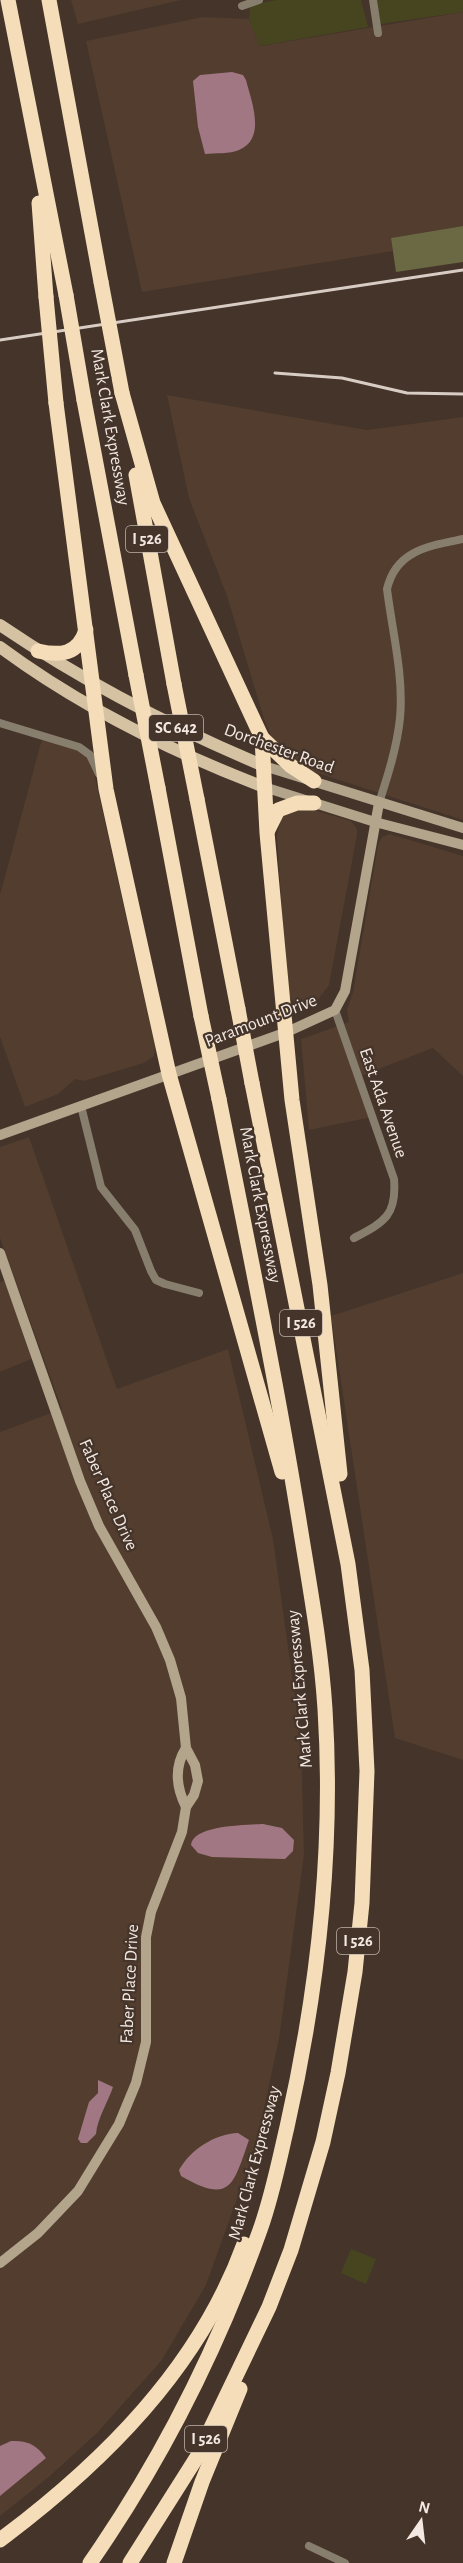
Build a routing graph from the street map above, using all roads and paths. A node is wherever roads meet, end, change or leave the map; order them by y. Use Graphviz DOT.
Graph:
graph roads {
  1 [pos="8,0"];
  2 [pos="49,0"];
  3 [pos="259,0"];
  4 [pos="373,0"];
  5 [pos="242,6"];
  6 [pos="378,33"];
  7 [pos="34,137"];
  8 [pos="122,393"];
  9 [pos="463,539"];
  10 [pos="0,625"];
  11 [pos="87,627"];
  12 [pos="0,647"];
  13 [pos="38,651"];
  14 [pos="92,684"];
  15 [pos="96,710"];
  16 [pos="0,723"];
  17 [pos="262,738"];
  18 [pos="264,766"];
  19 [pos="314,782"];
  20 [pos="264,787"];
  21 [pos="106,789"];
  22 [pos="314,803"];
  23 [pos="379,803"];
  24 [pos="375,822"];
  25 [pos="463,828"];
  26 [pos="267,833"];
  27 [pos="463,845"];
  28 [pos="335,1010"];
  29 [pos="286,1032"];
  30 [pos="169,1074"];
  31 [pos="81,1106"];
  32 [pos="0,1135"];
  33 [pos="354,1238"];
  34 [pos="0,1253"];
  35 [pos="199,1293"];
  36 [pos="305,1560"];
  37 [pos="348,1564"];
  38 [pos="186,1748"];
  39 [pos="186,1807"];
  40 [pos="284,2138"];
  41 [pos="0,2263"];
  42 [pos="268,2307"];
  43 [pos="0,2540"];
  44 [pos="309,2546"];
  45 [pos="90,2563"];
  46 [pos="130,2563"];
  47 [pos="174,2563"];
  48 [pos="345,2563"];
  1 -- 7 [label="highway, Mark Clark Expressway / I 526"];
  2 -- 8 [label="highway, Mark Clark Expressway / I 526, bridge"];
  3 -- 5 [label="street"];
  4 -- 6 [label="street"];
  7 -- 11 [label="highway, bridge"];
  7 -- 36 [label="highway, Mark Clark Expressway / I 526, bridge"];
  8 -- 17 [label="highway"];
  8 -- 37 [label="highway, Mark Clark Expressway / I 526, bridge"];
  9 -- 23 [label="street"];
  10 -- 13 [label="main road, Dorchester Road / SC 642"];
  11 -- 13 [label="highway"];
  11 -- 14 [label="highway"];
  12 -- 15 [label="main road, SC 642"];
  13 -- 14 [label="main road, Dorchester Road / SC 642"];
  14 -- 15 [label="highway"];
  14 -- 18 [label="main road, Dorchester Road / SC 642"];
  15 -- 20 [label="main road, SC 642"];
  15 -- 21 [label="highway"];
  16 -- 21 [label="street"];
  17 -- 18 [label="highway"];
  17 -- 19 [label="highway"];
  18 -- 19 [label="street, Dorchester Road / SC 642"];
  18 -- 20 [label="highway"];
  19 -- 23 [label="street, Dorchester Road / SC 642"];
  20 -- 22 [label="street, SC 642"];
  20 -- 26 [label="highway"];
  21 -- 30 [label="highway"];
  22 -- 24 [label="street, SC 642"];
  22 -- 26 [label="highway"];
  23 -- 24 [label="street, Paramount Drive"];
  23 -- 25 [label="street, Dorchester Road / SC 642"];
  24 -- 27 [label="street, SC 642"];
  24 -- 28 [label="street, Paramount Drive"];
  26 -- 29 [label="highway"];
  28 -- 29 [label="street, Paramount Drive"];
  28 -- 33 [label="street, East Ada Avenue"];
  29 -- 30 [label="street, Paramount Drive"];
  29 -- 37 [label="highway"];
  30 -- 31 [label="street, Paramount Drive"];
  30 -- 36 [label="highway"];
  31 -- 32 [label="street, Paramount Drive"];
  31 -- 35 [label="street"];
  34 -- 38 [label="street, Faber Place Drive"];
  36 -- 40 [label="highway, Mark Clark Expressway / I 526"];
  37 -- 42 [label="highway, Mark Clark Expressway / I 526"];
  38 -- 39 [label="street, Faber Place Drive"];
  38 -- 39 [label="street, Faber Place Drive"];
  39 -- 41 [label="street, Faber Place Drive"];
  40 -- 43 [label="highway"];
  40 -- 45 [label="highway, Mark Clark Expressway / I 526"];
  42 -- 46 [label="highway, Mark Clark Expressway / I 526"];
  42 -- 47 [label="highway"];
  44 -- 48 [label="street"];
}
